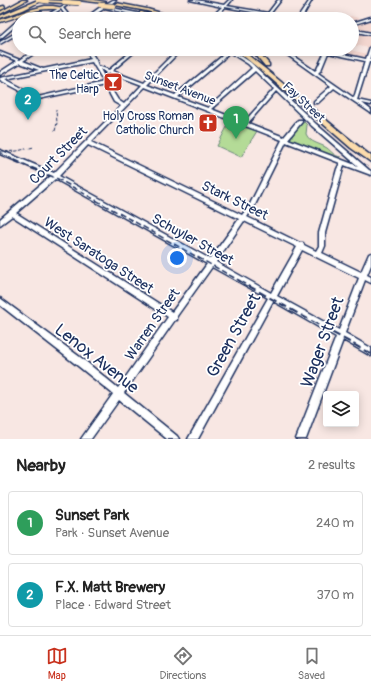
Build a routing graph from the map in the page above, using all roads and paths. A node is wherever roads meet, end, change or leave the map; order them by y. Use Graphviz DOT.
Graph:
graph roads {
  1 [pos="18,0"];
  2 [pos="26,0"];
  3 [pos="34,0"];
  4 [pos="38,0"];
  5 [pos="44,0"];
  6 [pos="191,0"];
  7 [pos="231,0"];
  8 [pos="280,0"];
  9 [pos="312,0"];
  10 [pos="79,1"];
  11 [pos="115,3"];
  12 [pos="102,5"];
  13 [pos="224,6"];
  14 [pos="1,8"];
  15 [pos="62,8"];
  16 [pos="129,9"];
  17 [pos="15,12"];
  18 [pos="21,12"];
  19 [pos="55,12"];
  20 [pos="65,12"];
  21 [pos="94,12"];
  22 [pos="128,12"];
  23 [pos="137,12"];
  24 [pos="142,12"];
  25 [pos="154,12"];
  26 [pos="219,12"];
  27 [pos="255,12"];
  28 [pos="270,12"];
  29 [pos="304,12"];
  30 [pos="0,13"];
  31 [pos="12,13"];
  32 [pos="12,15"];
  33 [pos="0,18"];
  34 [pos="371,18"];
  35 [pos="359,22"];
  36 [pos="12,27"];
  37 [pos="359,31"];
  38 [pos="371,34"];
  39 [pos="12,36"];
  40 [pos="0,38"];
  41 [pos="0,43"];
  42 [pos="371,48"];
  43 [pos="0,53"];
  44 [pos="28,56"];
  45 [pos="91,56"];
  46 [pos="127,56"];
  47 [pos="172,56"];
  48 [pos="223,56"];
  49 [pos="238,56"];
  50 [pos="248,56"];
  51 [pos="252,56"];
  52 [pos="258,56"];
  53 [pos="291,56"];
  54 [pos="324,56"];
  55 [pos="352,56"];
  56 [pos="94,60"];
  57 [pos="369,60"];
  58 [pos="20,61"];
  59 [pos="249,63"];
  60 [pos="98,67"];
  61 [pos="254,68"];
  62 [pos="267,68"];
  63 [pos="42,70"];
  64 [pos="109,71"];
  65 [pos="315,73"];
  66 [pos="102,75"];
  67 [pos="0,77"];
  68 [pos="107,83"];
  69 [pos="144,85"];
  70 [pos="333,86"];
  71 [pos="276,89"];
  72 [pos="175,97"];
  73 [pos="355,101"];
  74 [pos="316,102"];
  75 [pos="371,104"];
  76 [pos="123,105"];
  77 [pos="208,110"];
  78 [pos="371,112"];
  79 [pos="300,121"];
  80 [pos="245,124"];
  81 [pos="339,136"];
  82 [pos="285,139"];
  83 [pos="88,142"];
  84 [pos="0,152"];
  85 [pos="371,154"];
  86 [pos="371,160"];
  87 [pos="344,162"];
  88 [pos="369,172"];
  89 [pos="55,176"];
  90 [pos="12,213"];
  91 [pos="243,218"];
  92 [pos="1,221"];
  93 [pos="301,245"];
  94 [pos="318,254"];
  95 [pos="371,256"];
  96 [pos="211,263"];
  97 [pos="363,276"];
  98 [pos="371,280"];
  99 [pos="271,297"];
  100 [pos="0,301"];
  101 [pos="174,317"];
  102 [pos="340,335"];
  103 [pos="371,352"];
  104 [pos="118,393"];
  105 [pos="86,439"];
  106 [pos="174,439"];
  107 [pos="193,439"];
  108 [pos="301,439"];
  1 -- 14 [label="main road"];
  2 -- 30 [label="main road"];
  3 -- 33 [label="highway"];
  4 -- 5 [label="highway, bridge"];
  5 -- 10 [label="highway, bridge"];
  5 -- 17 [label="highway"];
  6 -- 13 [label="street"];
  7 -- 13 [label="street"];
  8 -- 28 [label="street"];
  9 -- 29 [label="street"];
  10 -- 12 [label="highway"];
  10 -- 15 [label="street"];
  11 -- 12 [label="highway, bridge"];
  11 -- 16 [label="highway"];
  11 -- 25 [label="highway"];
  12 -- 21 [label="street"];
  12 -- 22 [label="street"];
  13 -- 26 [label="street"];
  13 -- 27 [label="street"];
  15 -- 18 [label="main road"];
  15 -- 19 [label="street"];
  15 -- 20 [label="street"];
  16 -- 23 [label="highway"];
  16 -- 24 [label="highway"];
  31 -- 33 [label="highway"];
  32 -- 33 [label="main road"];
  34 -- 35 [label="street"];
  36 -- 40 [label="street"];
  37 -- 38 [label="street"];
  39 -- 41 [label="street"];
  42 -- 57 [label="street"];
  43 -- 58 [label="street"];
  44 -- 58 [label="street"];
  45 -- 56 [label="street"];
  46 -- 64 [label="street"];
  47 -- 69 [label="street, Court Street"];
  48 -- 72 [label="street"];
  49 -- 59 [label="street, Fay Street"];
  50 -- 62 [label="highway"];
  51 -- 62 [label="highway"];
  52 -- 62 [label="highway"];
  53 -- 65 [label="street"];
  54 -- 65 [label="street"];
  55 -- 57 [label="street"];
  56 -- 60 [label="street"];
  56 -- 63 [label="street"];
  57 -- 73 [label="street"];
  58 -- 63 [label="street"];
  58 -- 67 [label="street"];
  59 -- 61 [label="street, Fay Street"];
  59 -- 81 [label="highway"];
  60 -- 64 [label="street, Sunset Avenue"];
  60 -- 66 [label="street"];
  61 -- 71 [label="street, Fay Street"];
  61 -- 77 [label="street"];
  62 -- 81 [label="highway"];
  62 -- 85 [label="highway"];
  63 -- 67 [label="street"];
  64 -- 66 [label="street"];
  64 -- 69 [label="street, Sunset Avenue"];
  65 -- 70 [label="street"];
  66 -- 68 [label="street"];
  67 -- 68 [label="street"];
  68 -- 76 [label="street"];
  69 -- 72 [label="street, Sunset Avenue"];
  69 -- 76 [label="street, Court Street"];
  70 -- 73 [label="street"];
  70 -- 74 [label="street"];
  71 -- 80 [label="street"];
  71 -- 88 [label="street, Fay Street"];
  72 -- 77 [label="street, Sunset Avenue"];
  73 -- 75 [label="street"];
  73 -- 78 [label="street"];
  76 -- 83 [label="street, Court Street"];
  77 -- 80 [label="street, Sunset Avenue"];
  79 -- 82 [label="street, Warren Street"];
  80 -- 82 [label="street, Sunset Avenue"];
  81 -- 86 [label="highway"];
  82 -- 87 [label="street, Sunset Avenue"];
  82 -- 91 [label="street, Warren Street"];
  83 -- 89 [label="street, Court Street"];
  83 -- 91 [label="street, Stark Street"];
  84 -- 89 [label="street, Schuyler Street"];
  87 -- 88 [label="street, Sunset Avenue"];
  87 -- 94 [label="street"];
  89 -- 90 [label="street, Court Street"];
  89 -- 96 [label="street, Schuyler Street"];
  90 -- 92 [label="street, Court Street"];
  90 -- 101 [label="street, West Saratoga Street"];
  91 -- 93 [label="street, Stark Street"];
  91 -- 96 [label="street, Warren Street"];
  93 -- 94 [label="street, Stark Street"];
  93 -- 99 [label="street, Green Street"];
  94 -- 97 [label="street, Stark Street"];
  95 -- 97 [label="street, Wager Street"];
  96 -- 99 [label="street, Schuyler Street"];
  96 -- 101 [label="street, Warren Street"];
  97 -- 98 [label="street, Stark Street"];
  97 -- 102 [label="street, Wager Street"];
  99 -- 102 [label="street, Schuyler Street"];
  99 -- 107 [label="street, Green Street"];
  100 -- 104 [label="street, Lenox Avenue"];
  101 -- 104 [label="street, Warren Street"];
  102 -- 103 [label="street, Schuyler Street"];
  102 -- 108 [label="street, Wager Street"];
  104 -- 105 [label="street, Warren Street"];
  104 -- 106 [label="street, Lenox Avenue"];
}
